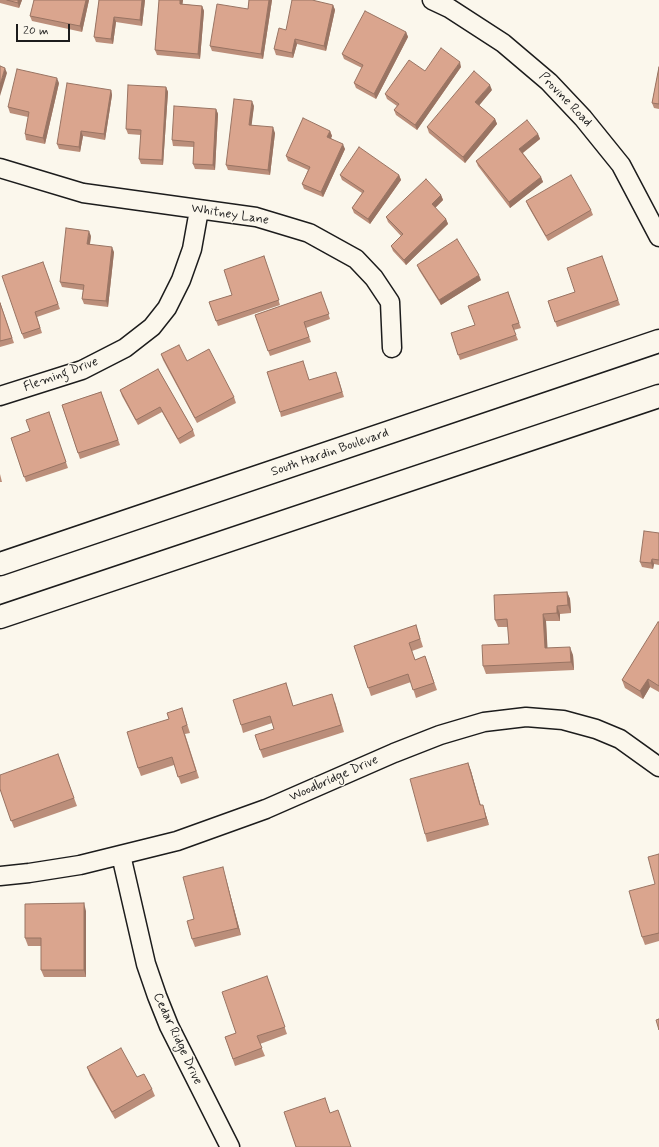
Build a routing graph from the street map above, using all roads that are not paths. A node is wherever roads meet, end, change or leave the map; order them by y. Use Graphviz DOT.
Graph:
graph roads {
  1 [pos="432,0"];
  2 [pos="0,168"];
  3 [pos="200,210"];
  4 [pos="659,237"];
  5 [pos="659,342"];
  6 [pos="392,348"];
  7 [pos="0,396"];
  8 [pos="659,396"];
  9 [pos="0,564"];
  10 [pos="0,617"];
  11 [pos="659,767"];
  12 [pos="121,855"];
  13 [pos="0,876"];
  14 [pos="230,1147"];
  1 -- 4 [label="street, Provine Road"];
  2 -- 3 [label="street, Whitney Lane"];
  3 -- 6 [label="street, Whitney Lane"];
  3 -- 7 [label="street, Fleming Drive"];
  5 -- 9 [label="main road, South Hardin Boulevard"];
  8 -- 10 [label="main road"];
  11 -- 12 [label="street, Woodbridge Drive"];
  12 -- 13 [label="street, Woodbridge Drive"];
  12 -- 14 [label="street, Cedar Ridge Drive"];
}
